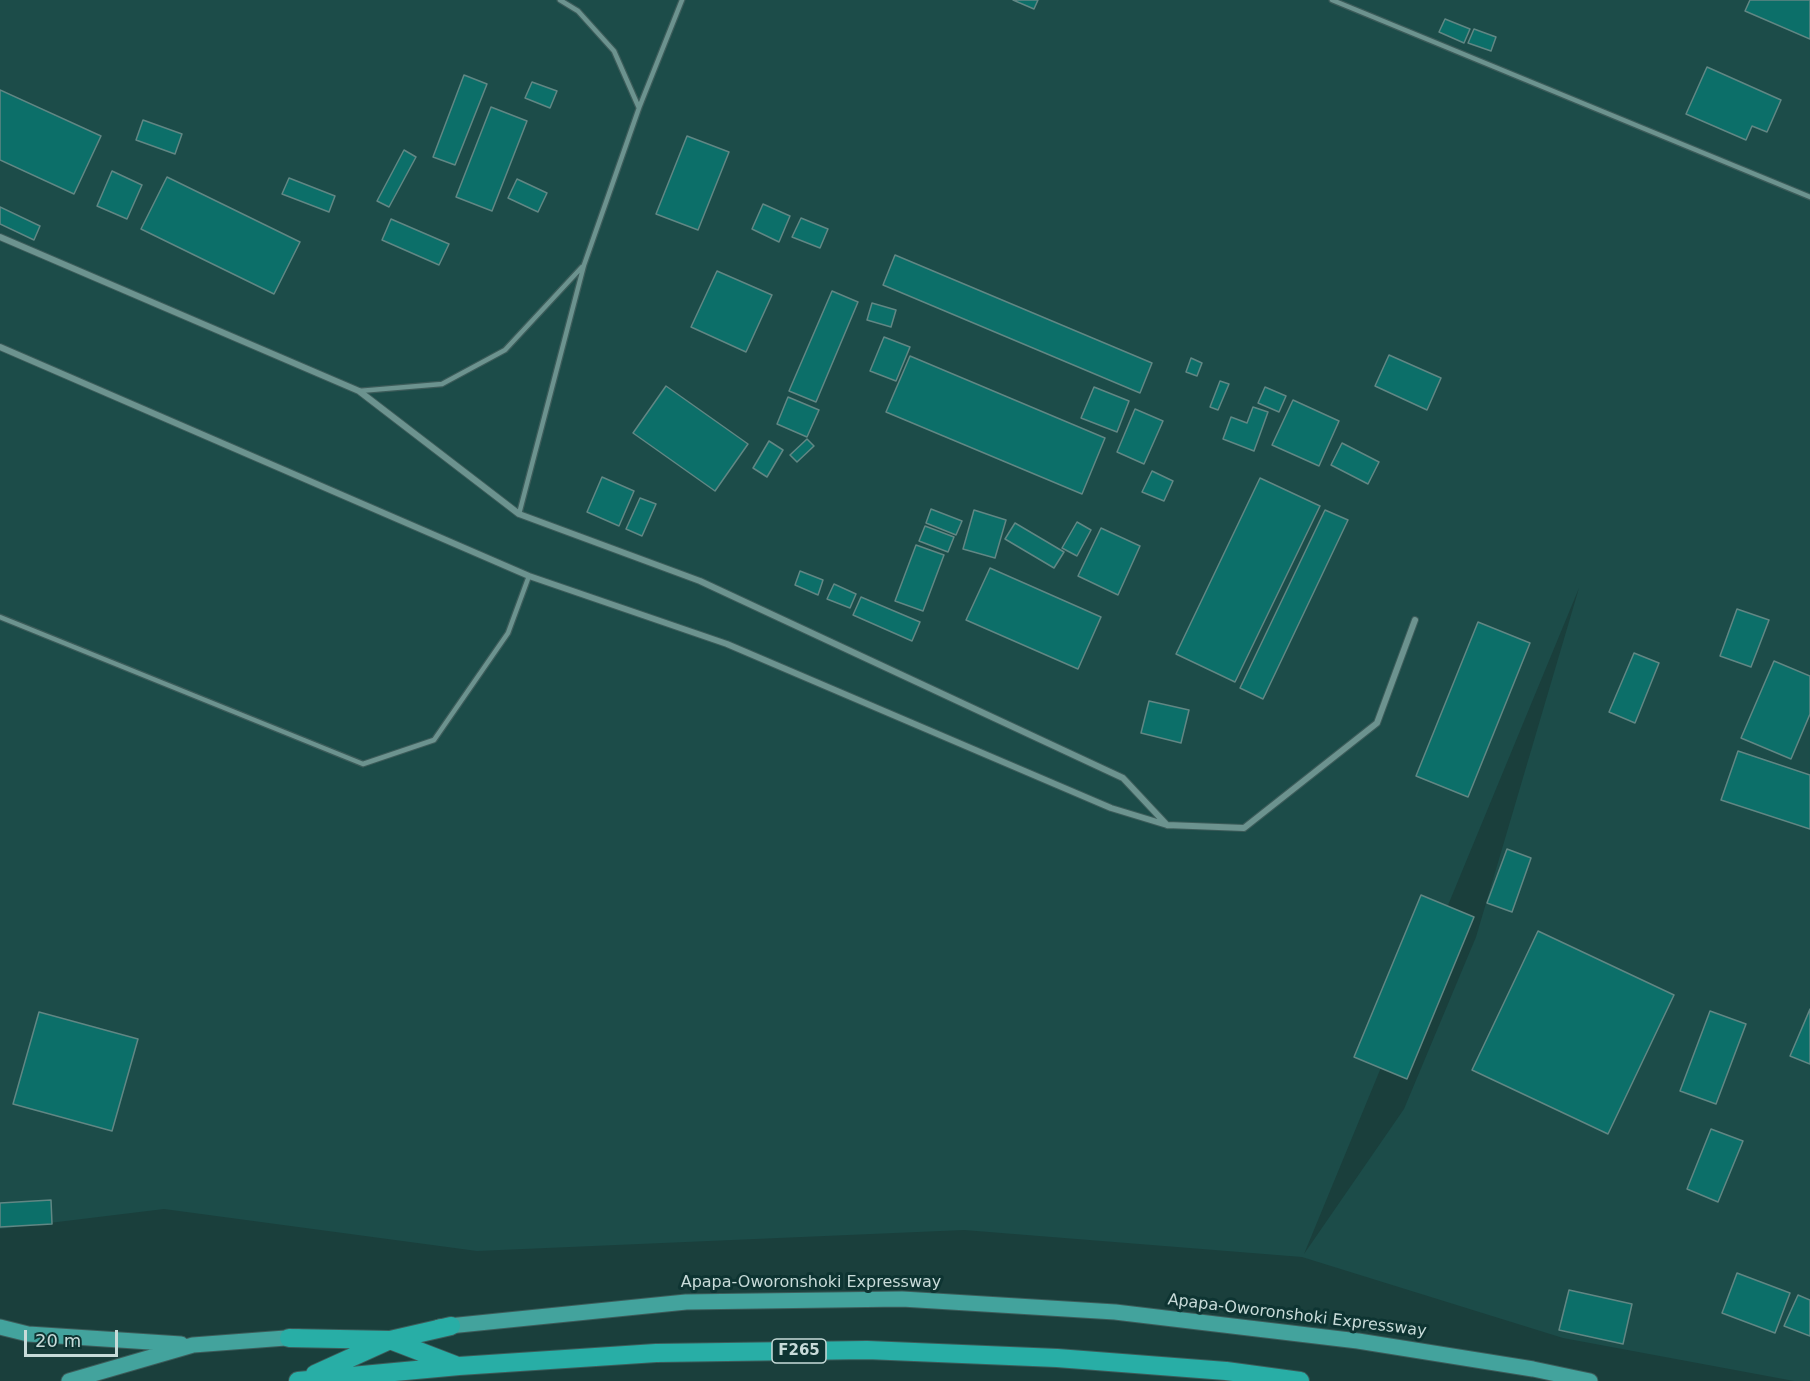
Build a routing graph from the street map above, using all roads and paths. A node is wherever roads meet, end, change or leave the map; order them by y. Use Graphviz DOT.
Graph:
graph roads {
  1 [pos="560,0"];
  2 [pos="682,0"];
  3 [pos="1332,0"];
  4 [pos="639,108"];
  5 [pos="1810,198"];
  6 [pos="0,237"];
  7 [pos="584,265"];
  8 [pos="0,347"];
  9 [pos="359,391"];
  10 [pos="519,514"];
  11 [pos="529,576"];
  12 [pos="0,617"];
  13 [pos="1415,620"];
  14 [pos="1167,825"];
  15 [pos="451,1326"];
  16 [pos="0,1327"];
  17 [pos="290,1338"];
  18 [pos="390,1340"];
  19 [pos="193,1345"];
  20 [pos="459,1366"];
  21 [pos="69,1381"];
  22 [pos="299,1381"];
  23 [pos="1300,1381"];
  24 [pos="1590,1381"];
  1 -- 4 [label="lane"];
  2 -- 4 [label="lane"];
  3 -- 5 [label="lane"];
  4 -- 7 [label="lane"];
  6 -- 9 [label="street"];
  7 -- 9 [label="lane"];
  7 -- 10 [label="lane"];
  8 -- 11 [label="street"];
  9 -- 10 [label="street"];
  10 -- 14 [label="street"];
  11 -- 12 [label="lane"];
  11 -- 14 [label="street"];
  13 -- 14 [label="street"];
  15 -- 17 [label="main road, Apapa-Oworonshoki Expressway"];
  15 -- 18 [label="highway"];
  15 -- 24 [label="main road, Apapa-Oworonshoki Expressway"];
  16 -- 19 [label="main road"];
  17 -- 18 [label="highway"];
  17 -- 19 [label="main road, Apapa-Oworonshoki Expressway"];
  18 -- 20 [label="highway"];
  18 -- 22 [label="highway"];
  19 -- 21 [label="main road, Apapa-Oworonshoki Expressway"];
  20 -- 22 [label="highway, F265"];
  20 -- 23 [label="highway, F265"];
}
